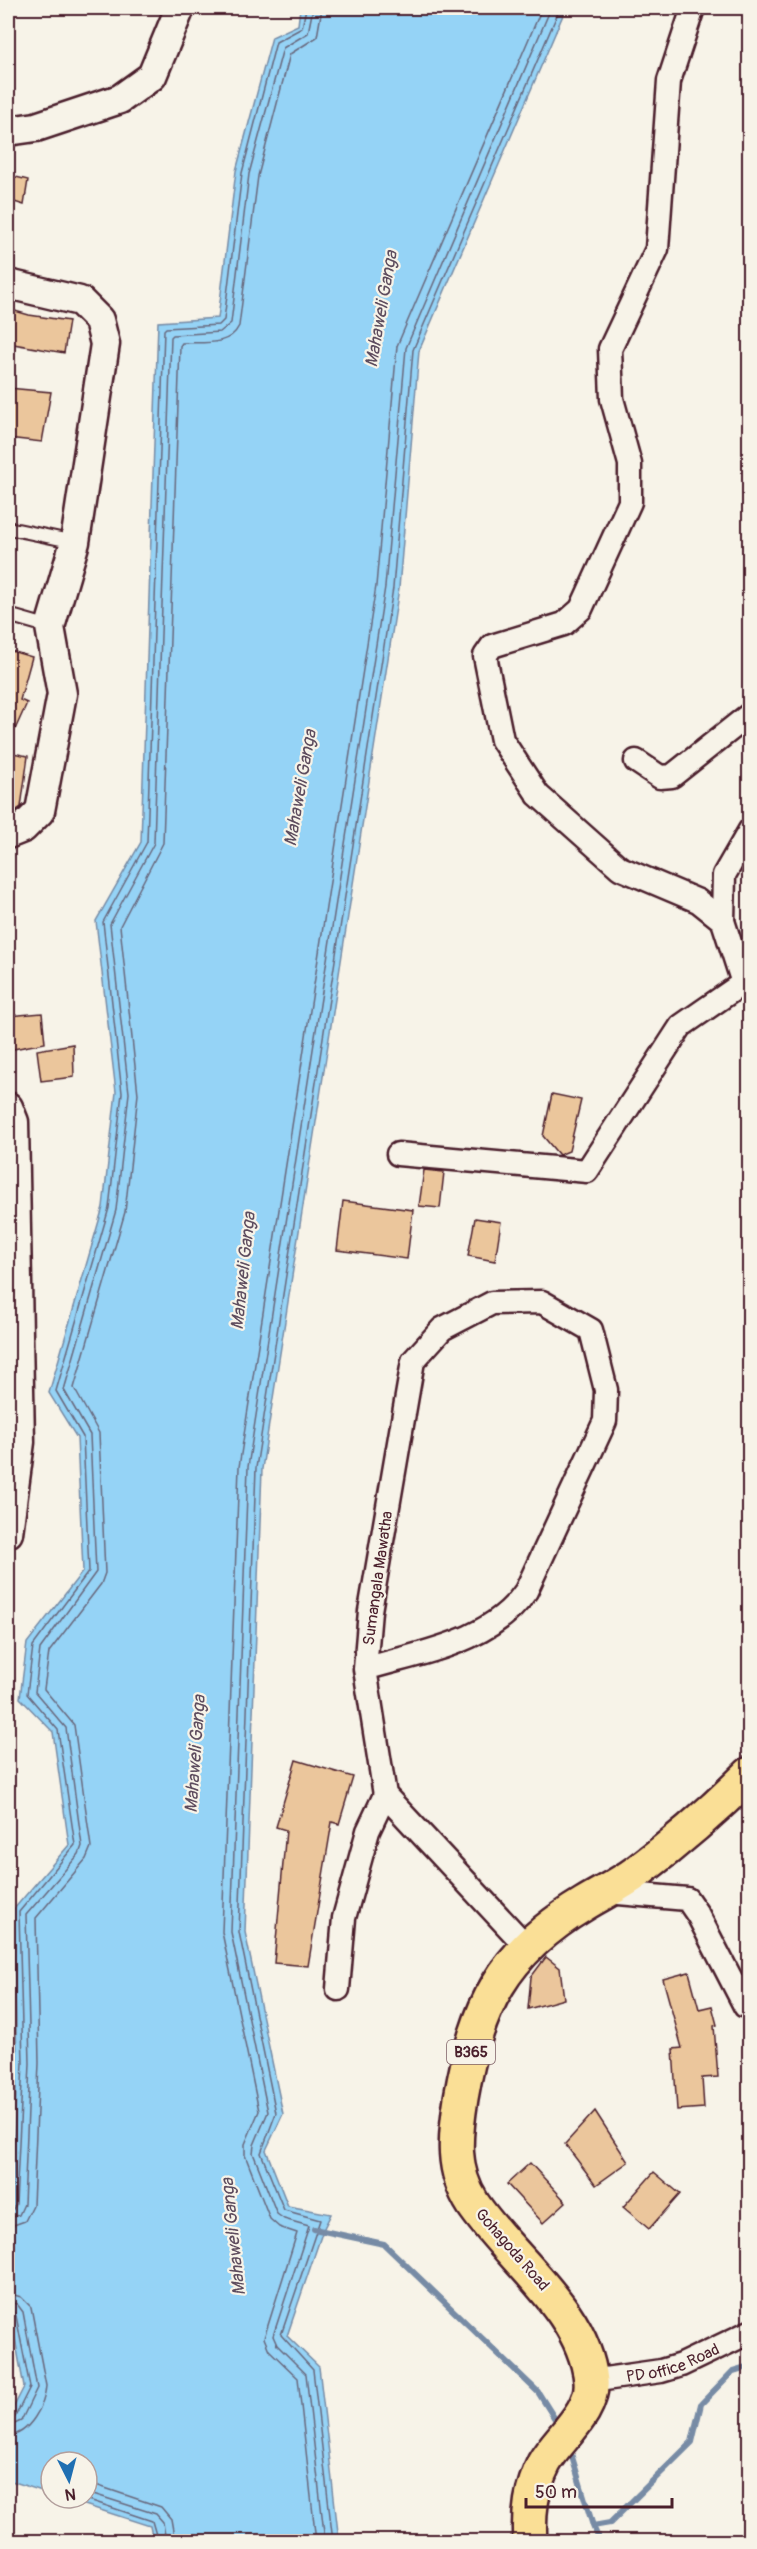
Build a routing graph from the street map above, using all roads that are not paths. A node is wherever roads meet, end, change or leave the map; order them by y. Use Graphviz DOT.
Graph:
graph roads {
  1 [pos="693,8"];
  2 [pos="171,15"];
  3 [pos="8,131"];
  4 [pos="8,284"];
  5 [pos="8,528"];
  6 [pos="75,542"];
  7 [pos="8,615"];
  8 [pos="50,627"];
  9 [pos="750,714"];
  10 [pos="636,761"];
  11 [pos="750,830"];
  12 [pos="8,834"];
  13 [pos="723,921"];
  14 [pos="746,982"];
  15 [pos="8,1107"];
  16 [pos="398,1154"];
  17 [pos="8,1533"];
  18 [pos="365,1669"];
  19 [pos="749,1775"];
  20 [pos="385,1795"];
  21 [pos="607,1892"];
  22 [pos="526,1946"];
  23 [pos="338,1989"];
  24 [pos="745,2006"];
  25 [pos="750,2332"];
  26 [pos="586,2396"];
  27 [pos="530,2541"];
  1 -- 13 [label="street"];
  2 -- 3 [label="street"];
  4 -- 6 [label="street"];
  5 -- 6 [label="lane"];
  6 -- 8 [label="street"];
  7 -- 8 [label="lane"];
  8 -- 12 [label="street"];
  9 -- 10 [label="street"];
  11 -- 13 [label="street"];
  13 -- 14 [label="street"];
  14 -- 16 [label="street"];
  15 -- 17 [label="street"];
  18 -- 18 [label="street, Sumangala Mawatha"];
  18 -- 20 [label="street, Sumangala Mawatha"];
  19 -- 21 [label="main road, Gohagoda Road / B365"];
  20 -- 22 [label="street"];
  20 -- 23 [label="street"];
  21 -- 22 [label="main road, Gohagoda Road / B365"];
  21 -- 24 [label="street"];
  22 -- 26 [label="main road, Gohagoda Road / B365"];
  25 -- 26 [label="street, PD office Road"];
  26 -- 27 [label="main road"];
}
